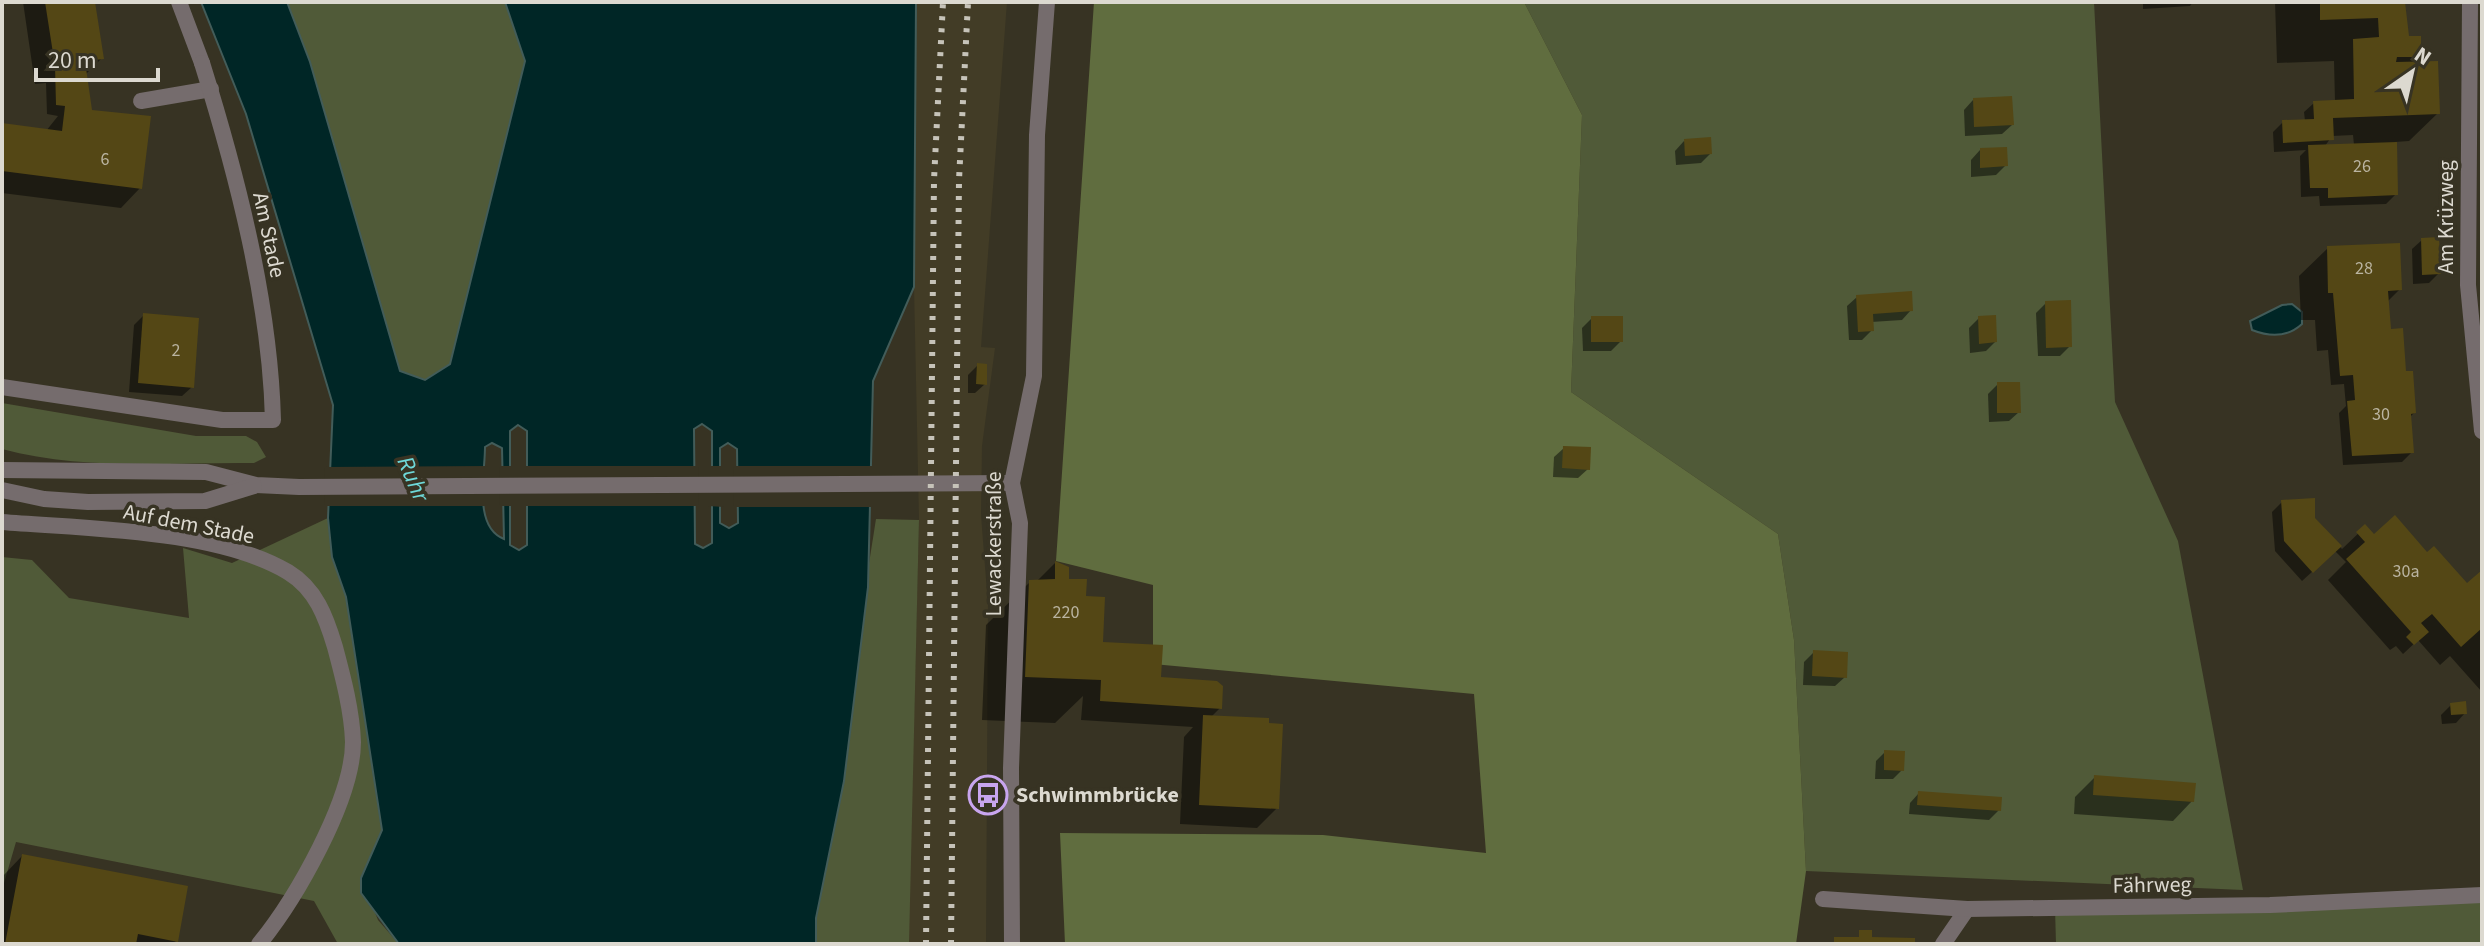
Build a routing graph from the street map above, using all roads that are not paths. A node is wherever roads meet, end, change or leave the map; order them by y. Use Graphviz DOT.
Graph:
graph roads {
  1 [pos="179,2"];
  2 [pos="1047,2"];
  3 [pos="2470,2"];
  4 [pos="211,89"];
  5 [pos="141,101"];
  6 [pos="2,387"];
  7 [pos="2482,431"];
  8 [pos="2,470"];
  9 [pos="1012,483"];
  10 [pos="256,485"];
  11 [pos="2,490"];
  12 [pos="2,522"];
  13 [pos="2482,895"];
  14 [pos="1823,899"];
  15 [pos="1967,909"];
  16 [pos="259,944"];
  17 [pos="1012,944"];
  18 [pos="1943,944"];
  1 -- 4 [label="street, Am Stade"];
  2 -- 9 [label="street, Lewackerstraße"];
  3 -- 7 [label="street, Am Krüzweg"];
  4 -- 5 [label="street"];
  4 -- 6 [label="street, Am Stade"];
  8 -- 10 [label="street, Auf dem Stade"];
  9 -- 10 [label="street, Auf dem Stade"];
  9 -- 17 [label="street, Lewackerstraße"];
  10 -- 11 [label="street, Auf dem Stade"];
  12 -- 16 [label="street, Auf dem Stade"];
  13 -- 15 [label="street, Fährweg"];
  14 -- 15 [label="street, Fährweg"];
  15 -- 18 [label="street"];
}
